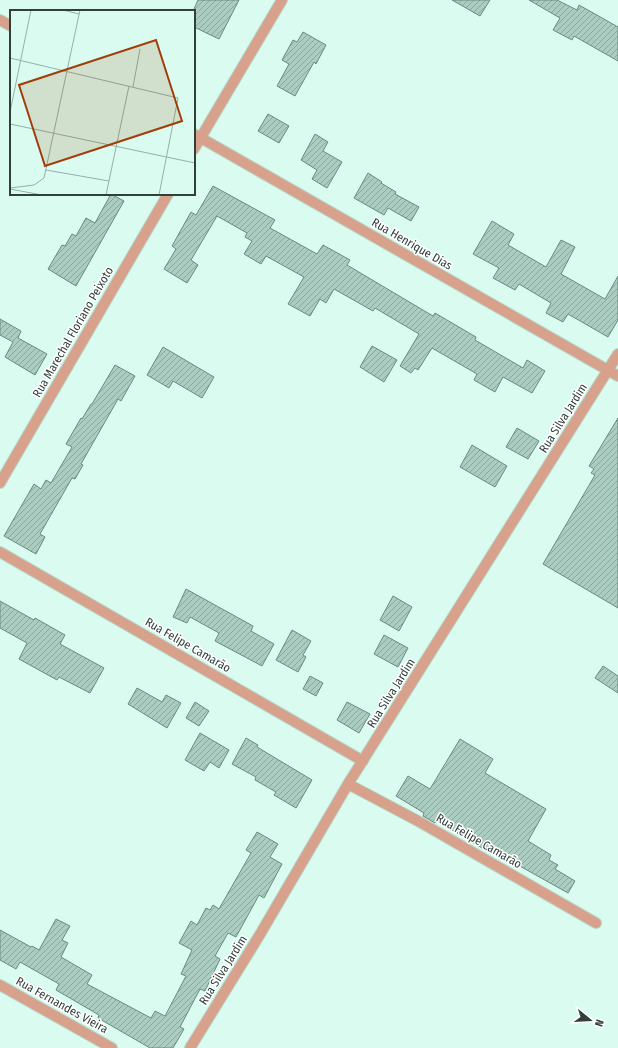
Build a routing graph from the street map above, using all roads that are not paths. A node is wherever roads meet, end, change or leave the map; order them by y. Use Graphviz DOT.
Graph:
graph roads {
  1 [pos="282,0"];
  2 [pos="0,20"];
  3 [pos="10,25"];
  4 [pos="197,136"];
  5 [pos="167,195"];
  6 [pos="618,354"];
  7 [pos="608,370"];
  8 [pos="618,376"];
  9 [pos="0,483"];
  10 [pos="0,552"];
  11 [pos="363,761"];
  12 [pos="348,784"];
  13 [pos="596,923"];
  14 [pos="0,985"];
  15 [pos="112,1048"];
  16 [pos="190,1048"];
  1 -- 4 [label="street"];
  2 -- 3 [label="street"];
  4 -- 7 [label="street, Rua Henrique Dias"];
  5 -- 9 [label="street, Rua Marechal Floriano Peixoto"];
  6 -- 7 [label="street, Rua Silva Jardim"];
  7 -- 8 [label="street, Rua Henrique Dias"];
  7 -- 11 [label="street, Rua Silva Jardim"];
  10 -- 11 [label="street, Rua Felipe Camarão"];
  11 -- 12 [label="street, Rua Silva Jardim"];
  12 -- 13 [label="street, Rua Felipe Camarão"];
  12 -- 16 [label="street, Rua Silva Jardim"];
  14 -- 15 [label="street, Rua Fernandes Vieira"];
}
